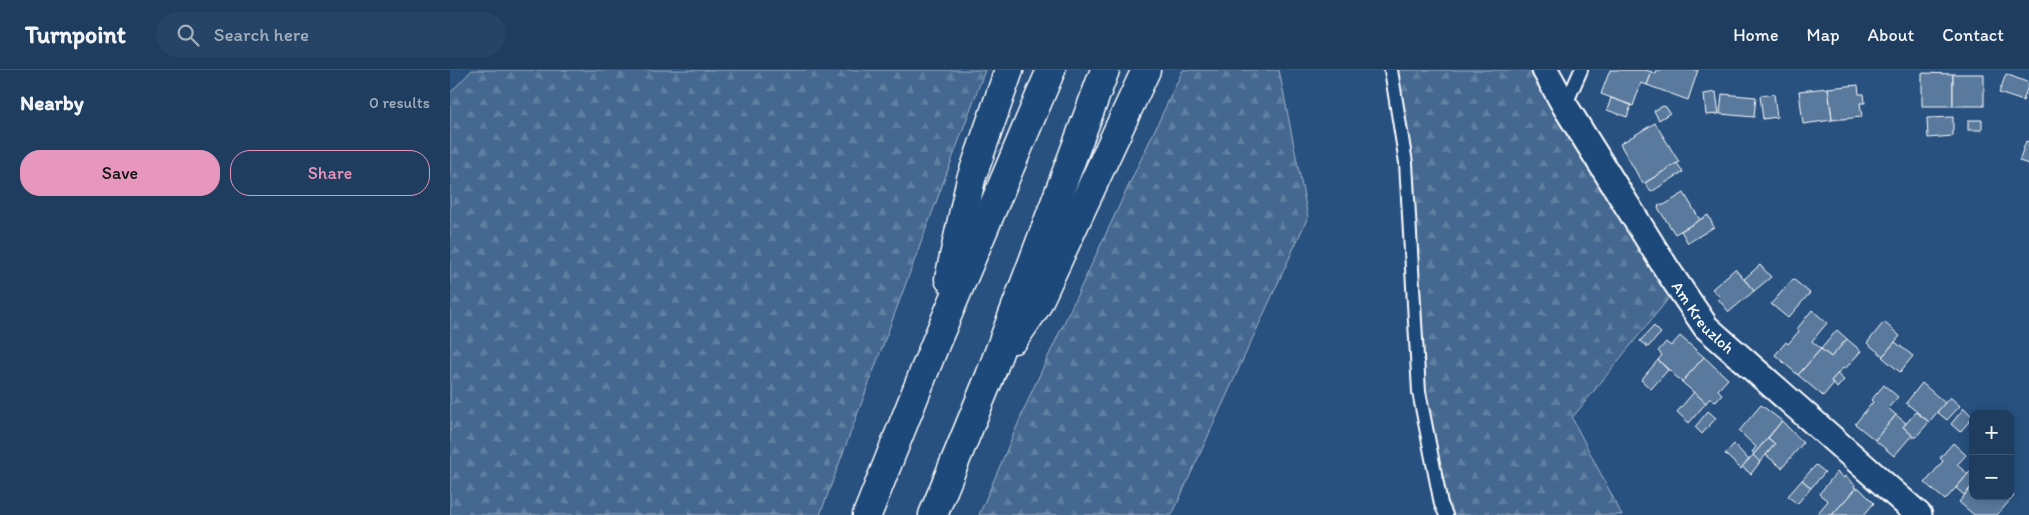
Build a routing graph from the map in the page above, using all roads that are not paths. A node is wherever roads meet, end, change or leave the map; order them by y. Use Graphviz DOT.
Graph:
graph roads {
  1 [pos="1010,70"];
  2 [pos="1051,70"];
  3 [pos="1105,70"];
  4 [pos="1146,70"];
  5 [pos="1391,70"];
  6 [pos="1545,70"];
  7 [pos="1580,70"];
  8 [pos="1565,106"];
  9 [pos="936,342"];
  10 [pos="990,376"];
  11 [pos="867,515"];
  12 [pos="933,515"];
  13 [pos="1446,515"];
  14 [pos="1919,515"];
  1 -- 9 [label="highway"];
  2 -- 9 [label="highway"];
  3 -- 10 [label="highway"];
  4 -- 10 [label="highway"];
  5 -- 13 [label="lane"];
  6 -- 8 [label="street, Am Kreuzloh"];
  7 -- 8 [label="lane"];
  8 -- 14 [label="street, Am Kreuzloh"];
  9 -- 11 [label="highway"];
  10 -- 12 [label="highway"];
}
